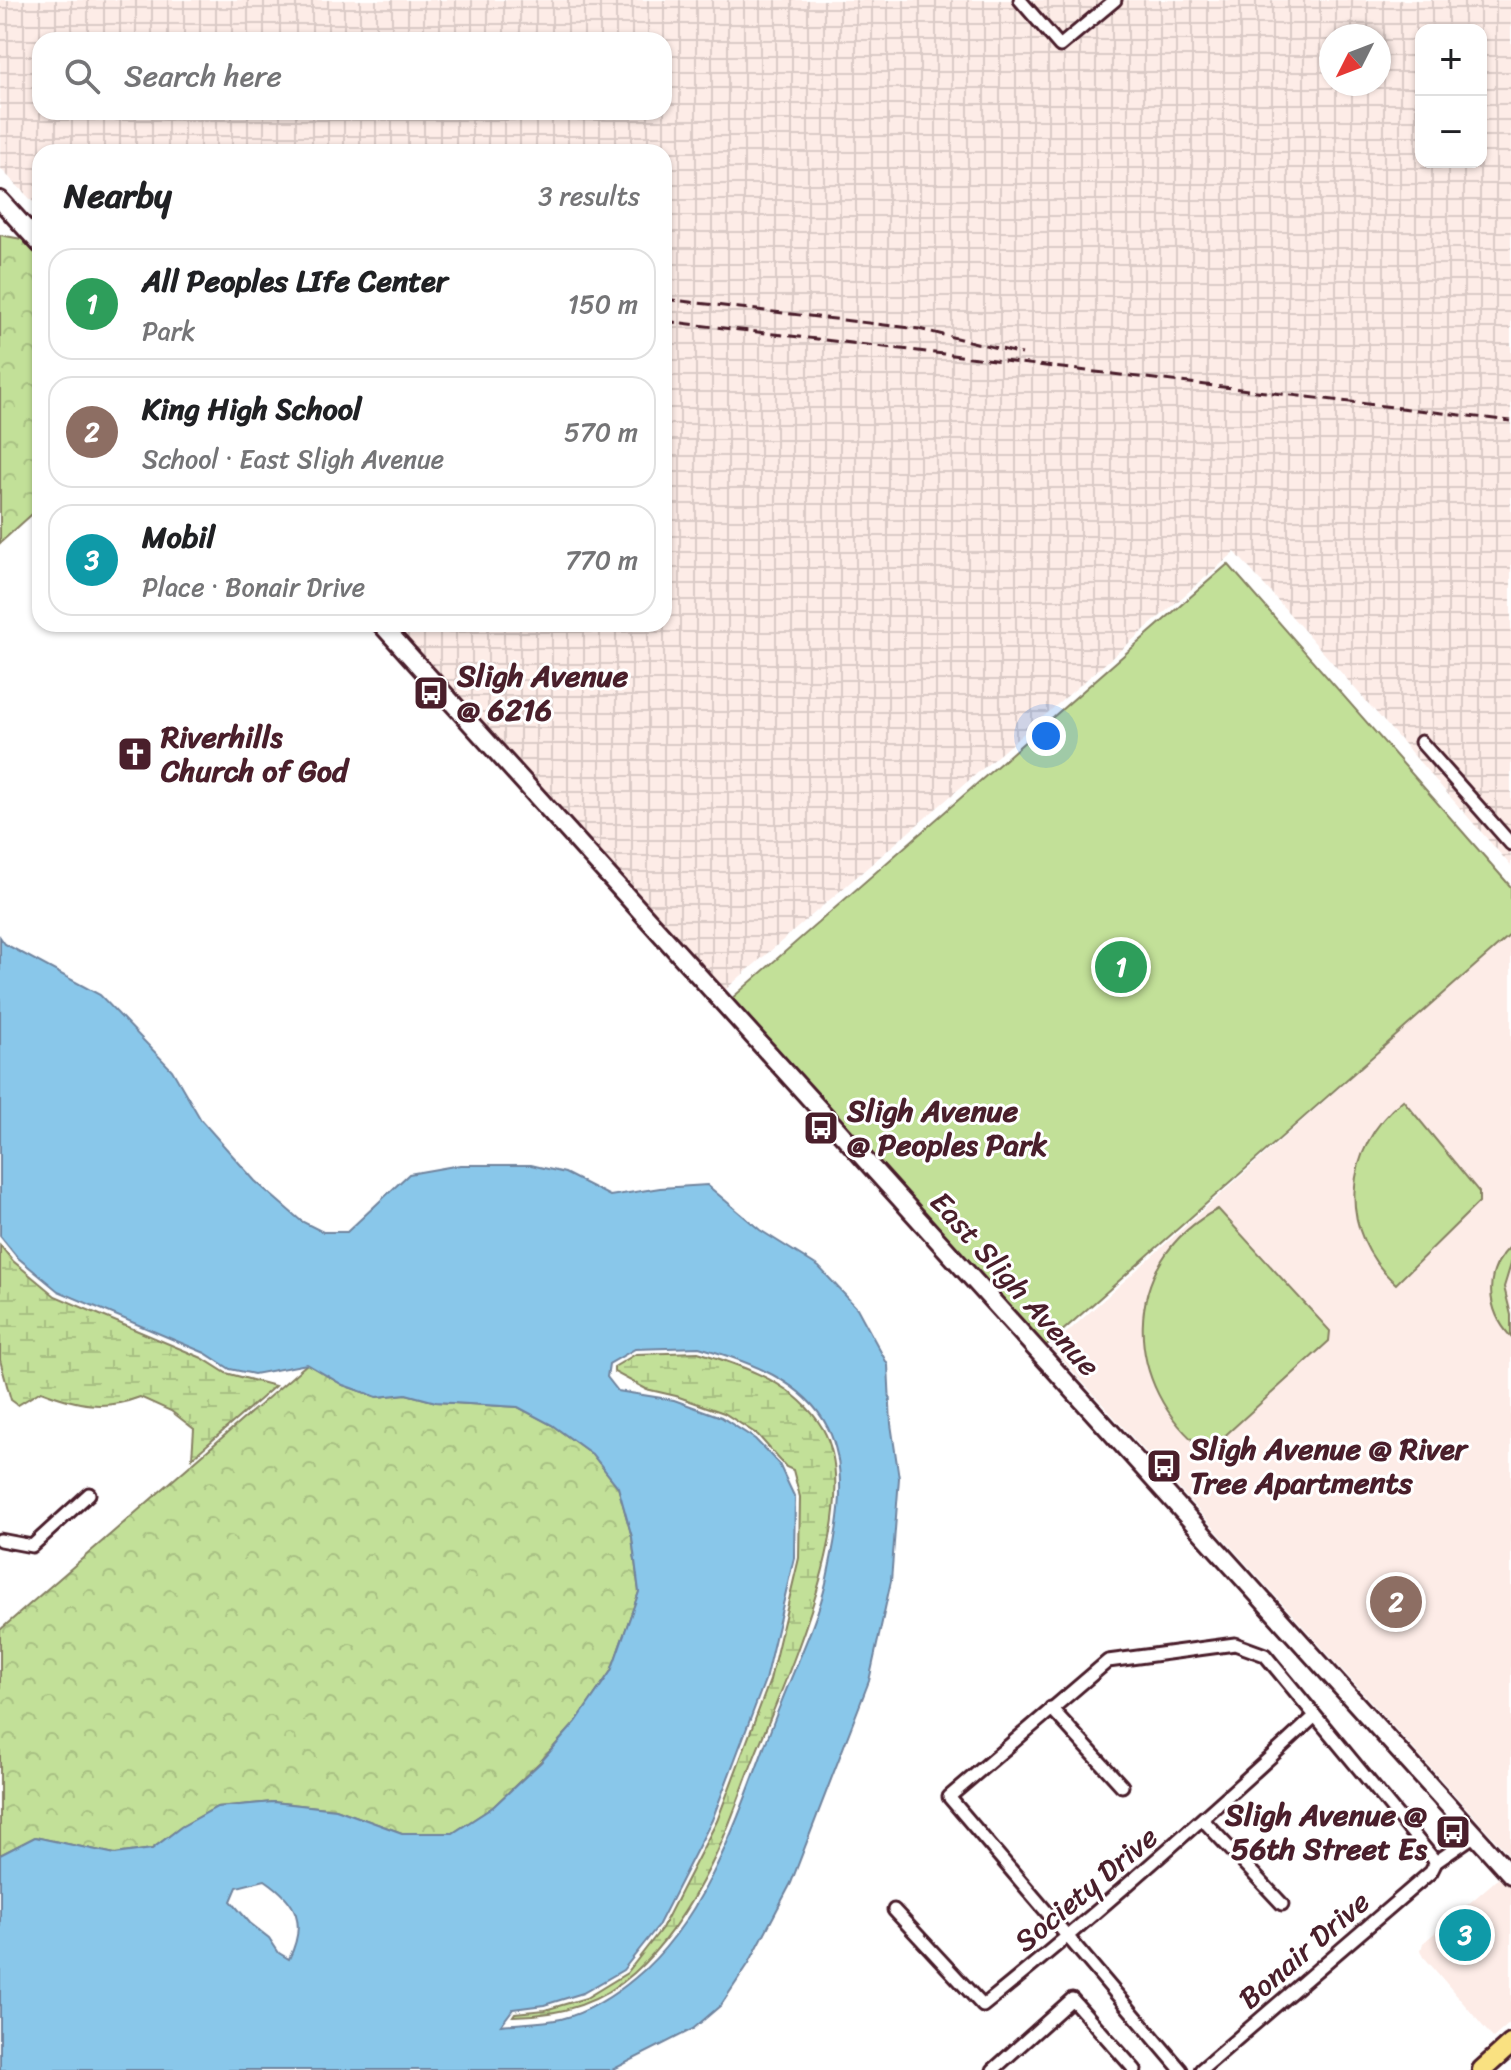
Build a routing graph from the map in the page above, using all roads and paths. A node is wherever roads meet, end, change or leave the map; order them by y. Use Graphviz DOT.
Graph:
graph roads {
  1 [pos="1020,0"];
  2 [pos="1115,0"];
  3 [pos="0,200"];
  4 [pos="32,235"];
  5 [pos="388,632"];
  6 [pos="1421,742"];
  7 [pos="1511,844"];
  8 [pos="89,1494"];
  9 [pos="0,1540"];
  10 [pos="1051,1708"];
  11 [pos="1314,1717"];
  12 [pos="1122,1786"];
  13 [pos="1203,1820"];
  14 [pos="1475,1835"];
  15 [pos="1436,1862"];
  16 [pos="1511,1875"];
  17 [pos="1282,1904"];
  18 [pos="894,1910"];
  19 [pos="1069,1937"];
  20 [pos="1511,2044"];
  21 [pos="993,2070"];
  22 [pos="1135,2070"];
  23 [pos="1181,2070"];
  24 [pos="1201,2070"];
  25 [pos="1482,2070"];
  1 -- 2 [label="street"];
  3 -- 4 [label="street"];
  5 -- 14 [label="street, East Sligh Avenue"];
  6 -- 7 [label="street"];
  8 -- 9 [label="street"];
  10 -- 11 [label="street"];
  10 -- 12 [label="street"];
  10 -- 19 [label="street"];
  11 -- 13 [label="street, Society Drive"];
  11 -- 15 [label="street"];
  13 -- 17 [label="street"];
  13 -- 19 [label="street, Society Drive"];
  14 -- 15 [label="street, Bonair Drive"];
  14 -- 16 [label="street, East Sligh Avenue"];
  15 -- 24 [label="street, Bonair Drive"];
  18 -- 19 [label="street, Society Drive"];
  19 -- 23 [label="street"];
  20 -- 25 [label="main road"];
  21 -- 22 [label="street"];
}
